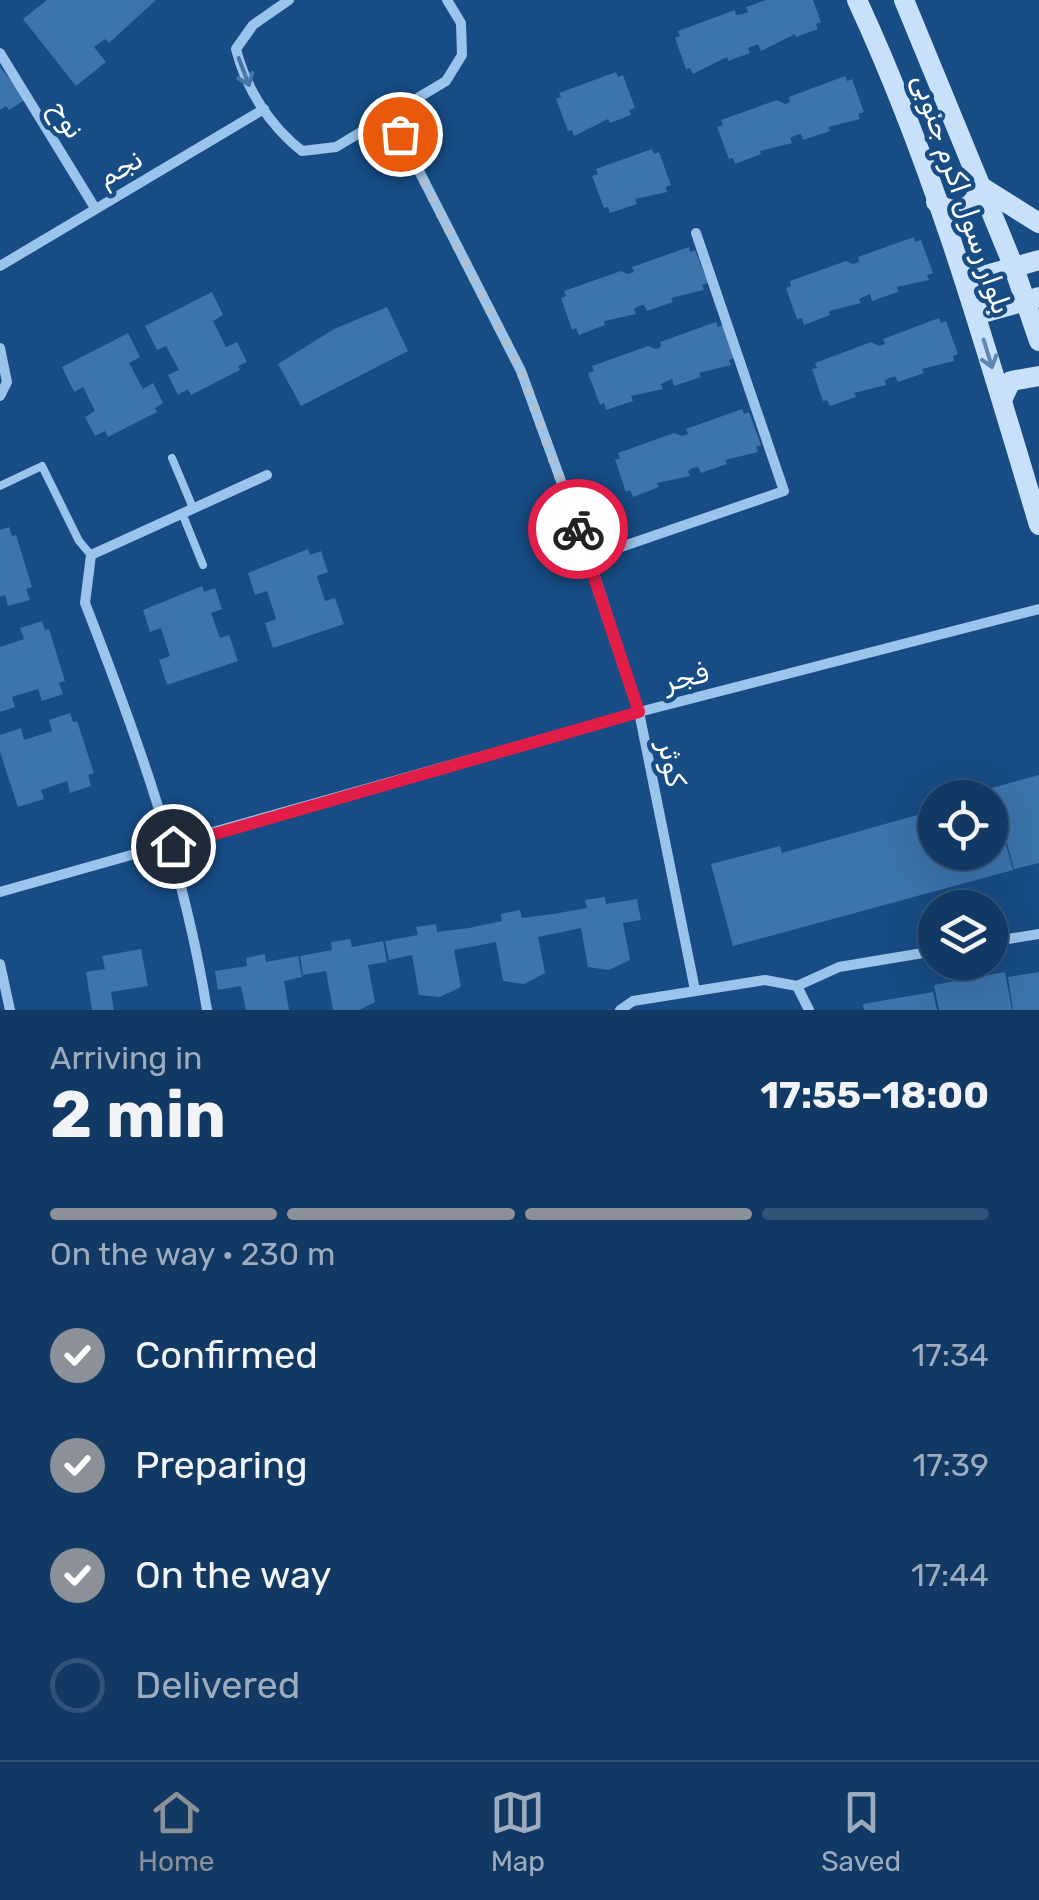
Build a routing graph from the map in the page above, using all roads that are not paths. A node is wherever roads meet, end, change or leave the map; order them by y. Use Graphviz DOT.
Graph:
graph roads {
  1 [pos="289,0"];
  2 [pos="447,0"];
  3 [pos="858,0"];
  4 [pos="904,0"];
  5 [pos="0,53"];
  6 [pos="264,110"];
  7 [pos="391,116"];
  8 [pos="980,186"];
  9 [pos="936,202"];
  10 [pos="95,208"];
  11 [pos="1039,223"];
  12 [pos="696,233"];
  13 [pos="1039,260"];
  14 [pos="0,266"];
  15 [pos="1014,266"];
  16 [pos="965,281"];
  17 [pos="1032,298"];
  18 [pos="976,314"];
  19 [pos="1039,341"];
  20 [pos="0,348"];
  21 [pos="1039,376"];
  22 [pos="0,396"];
  23 [pos="1002,400"];
  24 [pos="172,458"];
  25 [pos="266,474"];
  26 [pos="0,486"];
  27 [pos="187,510"];
  28 [pos="1039,525"];
  29 [pos="91,555"];
  30 [pos="589,558"];
  31 [pos="204,565"];
  32 [pos="1039,609"];
  33 [pos="639,712"];
  34 [pos="173,846"];
  35 [pos="0,892"];
  36 [pos="1039,934"];
  37 [pos="1008,939"];
  38 [pos="918,955"];
  39 [pos="0,964"];
  40 [pos="797,986"];
  41 [pos="695,990"];
  42 [pos="10,1010"];
  43 [pos="207,1010"];
  44 [pos="620,1010"];
  45 [pos="809,1010"];
  1 -- 6 [label="street, one-way"];
  2 -- 7 [label="street"];
  3 -- 9 [label="main road, بلوار رسول اکرم جنوبی"];
  4 -- 8 [label="main road, بلوار رسول اکرم جنوبی"];
  5 -- 10 [label="street, نوح"];
  6 -- 7 [label="street"];
  6 -- 10 [label="street, نجم"];
  7 -- 30 [label="street, کوثر"];
  8 -- 9 [label="main road"];
  8 -- 11 [label="main road"];
  8 -- 15 [label="main road, بلوار رسول اکرم جنوبی"];
  9 -- 16 [label="main road, بلوار رسول اکرم جنوبی"];
  10 -- 14 [label="street, نجم"];
  12 -- 30 [label="street"];
  13 -- 15 [label="main road"];
  15 -- 16 [label="main road"];
  15 -- 17 [label="main road, بلوار رسول اکرم جنوبی"];
  16 -- 18 [label="main road, بلوار رسول اکرم جنوبی"];
  17 -- 18 [label="main road"];
  17 -- 19 [label="main road, بلوار رسول اکرم جنوبی"];
  18 -- 23 [label="main road, بلوار رسول اکرم جنوبی, one-way"];
  20 -- 22 [label="street"];
  21 -- 23 [label="main road"];
  23 -- 28 [label="main road, بلوار رسول اکرم جنوبی"];
  24 -- 27 [label="lane"];
  25 -- 27 [label="street"];
  26 -- 29 [label="lane"];
  27 -- 29 [label="street"];
  27 -- 31 [label="lane"];
  29 -- 34 [label="street"];
  30 -- 33 [label="street, کوثر"];
  32 -- 33 [label="street, فجر"];
  33 -- 34 [label="street, فجر"];
  33 -- 41 [label="street, کوثر"];
  34 -- 35 [label="street, فجر"];
  34 -- 43 [label="street"];
  36 -- 37 [label="street"];
  38 -- 40 [label="street"];
  39 -- 42 [label="street"];
  40 -- 41 [label="street"];
  40 -- 45 [label="street"];
  41 -- 44 [label="street"];
}
